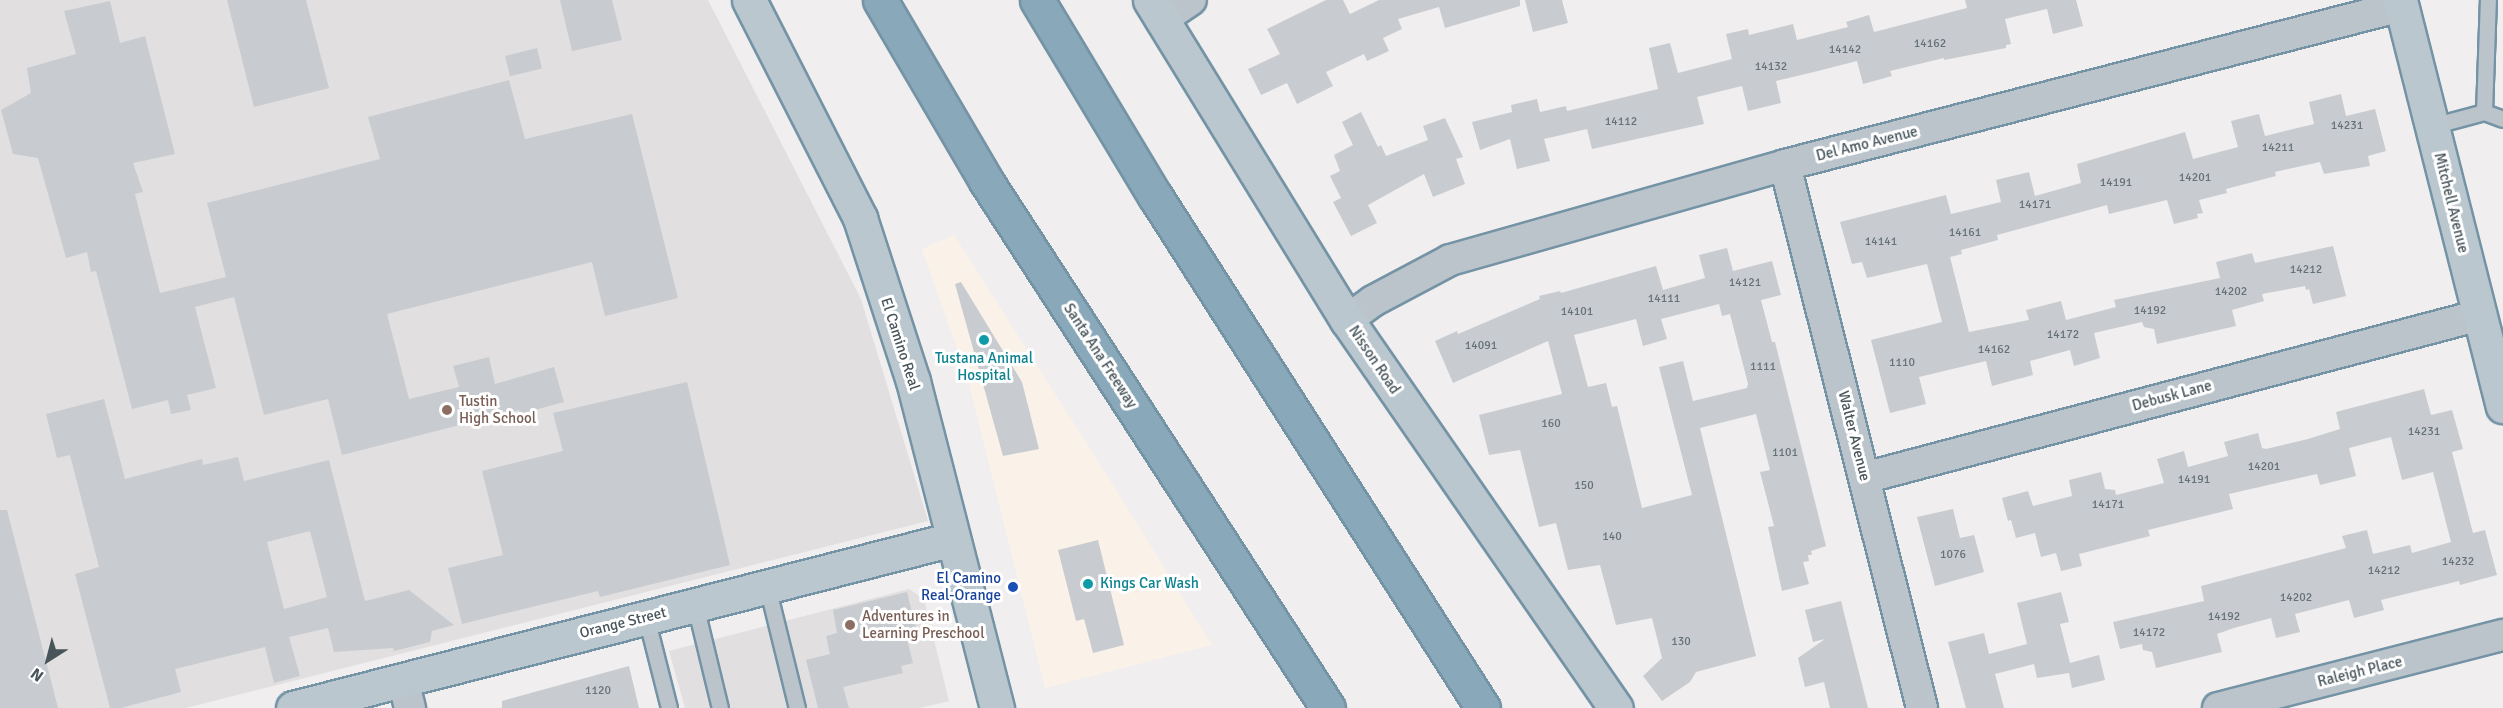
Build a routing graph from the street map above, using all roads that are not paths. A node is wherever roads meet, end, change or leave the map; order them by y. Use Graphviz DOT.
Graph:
graph roads {
  1 [pos="748,0"];
  2 [pos="880,0"];
  3 [pos="1037,0"];
  4 [pos="1191,0"];
  5 [pos="2488,0"];
  6 [pos="2400,3"];
  7 [pos="1155,10"];
  8 [pos="2484,112"];
  9 [pos="2503,119"];
  10 [pos="2432,126"];
  11 [pos="1785,165"];
  12 [pos="2480,315"];
  13 [pos="1347,320"];
  14 [pos="2503,406"];
  15 [pos="1864,478"];
  16 [pos="953,539"];
  17 [pos="767,586"];
  18 [pos="695,605"];
  19 [pos="646,617"];
  20 [pos="2503,635"];
  21 [pos="407,694"];
  22 [pos="293,708"];
  23 [pos="669,708"];
  24 [pos="720,708"];
  25 [pos="797,708"];
  26 [pos="997,708"];
  27 [pos="1328,708"];
  28 [pos="1483,708"];
  29 [pos="1616,708"];
  30 [pos="1922,708"];
  31 [pos="2218,708"];
  1 -- 16 [label="street, El Camino Real"];
  2 -- 27 [label="highway, Santa Ana Freeway"];
  3 -- 28 [label="highway"];
  4 -- 7 [label="street"];
  5 -- 8 [label="lane"];
  6 -- 10 [label="street, Mitchell Avenue"];
  6 -- 11 [label="street, Del Amo Avenue"];
  7 -- 13 [label="street, Nisson Road"];
  8 -- 9 [label="lane"];
  8 -- 10 [label="lane"];
  10 -- 12 [label="street, Mitchell Avenue"];
  11 -- 13 [label="street, Del Amo Avenue"];
  11 -- 15 [label="street, Walter Avenue"];
  12 -- 14 [label="street, Mitchell Avenue"];
  12 -- 15 [label="street, Debusk Lane"];
  13 -- 29 [label="street, Nisson Road"];
  15 -- 30 [label="street, Walter Avenue"];
  16 -- 17 [label="street, Orange Street"];
  16 -- 26 [label="street, El Camino Real"];
  17 -- 18 [label="street, Orange Street"];
  17 -- 25 [label="lane"];
  18 -- 19 [label="street, Orange Street"];
  18 -- 24 [label="lane"];
  19 -- 21 [label="street, Orange Street"];
  19 -- 23 [label="lane"];
  20 -- 31 [label="street, Raleigh Place"];
  21 -- 22 [label="street, Orange Street"];
}
